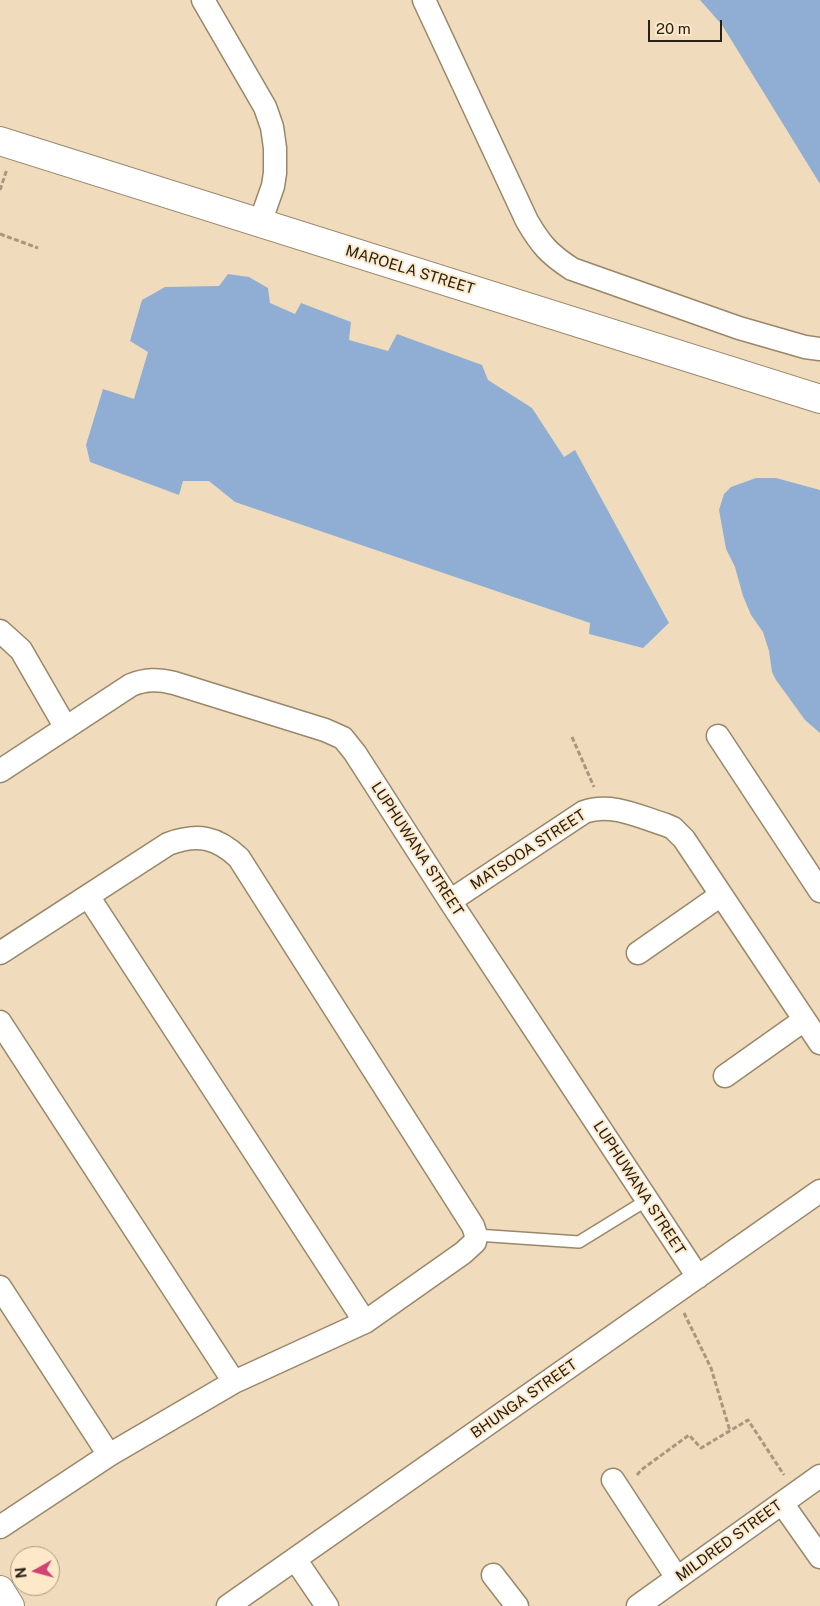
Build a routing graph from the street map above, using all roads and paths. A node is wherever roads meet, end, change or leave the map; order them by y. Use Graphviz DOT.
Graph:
graph roads {
  1 [pos="203,0"];
  2 [pos="424,0"];
  3 [pos="0,141"];
  4 [pos="260,223"];
  5 [pos="0,234"];
  6 [pos="38,248"];
  7 [pos="820,349"];
  8 [pos="820,399"];
  9 [pos="0,631"];
  10 [pos="66,728"];
  11 [pos="718,736"];
  12 [pos="572,737"];
  13 [pos="0,771"];
  14 [pos="608,808"];
  15 [pos="820,891"];
  16 [pos="721,895"];
  17 [pos="88,896"];
  18 [pos="450,901"];
  19 [pos="0,953"];
  20 [pos="638,953"];
  21 [pos="804,1020"];
  22 [pos="0,1022"];
  23 [pos="820,1043"];
  24 [pos="725,1076"];
  25 [pos="820,1192"];
  26 [pos="647,1200"];
  27 [pos="476,1235"];
  28 [pos="698,1277"];
  29 [pos="0,1287"];
  30 [pos="674,1294"];
  31 [pos="365,1322"];
  32 [pos="234,1382"];
  33 [pos="730,1431"];
  34 [pos="108,1455"];
  35 [pos="820,1476"];
  36 [pos="617,1487"];
  37 [pos="789,1498"];
  38 [pos="0,1527"];
  39 [pos="820,1557"];
  40 [pos="295,1559"];
  41 [pos="493,1575"];
  42 [pos="677,1578"];
  43 [pos="0,1590"];
  44 [pos="10,1606"];
  45 [pos="228,1606"];
  46 [pos="327,1606"];
  47 [pos="517,1606"];
  48 [pos="638,1606"];
  1 -- 4 [label="street"];
  2 -- 7 [label="street"];
  3 -- 4 [label="street, MAROELA STREET"];
  4 -- 8 [label="street, MAROELA STREET"];
  5 -- 6 [label="path"];
  9 -- 10 [label="street"];
  10 -- 13 [label="street, LUPHUWANA STREET"];
  10 -- 18 [label="street, LUPHUWANA STREET"];
  11 -- 15 [label="street"];
  12 -- 14 [label="path"];
  14 -- 16 [label="street, MATSOOA STREET"];
  14 -- 18 [label="street, MATSOOA STREET"];
  16 -- 20 [label="street"];
  16 -- 21 [label="street, MATSOOA STREET"];
  17 -- 19 [label="street"];
  17 -- 27 [label="street"];
  17 -- 31 [label="street"];
  18 -- 26 [label="street, LUPHUWANA STREET"];
  21 -- 23 [label="street, MATSOOA STREET"];
  21 -- 24 [label="street"];
  22 -- 32 [label="street"];
  25 -- 28 [label="street, BHUNGA STREET"];
  26 -- 27 [label="lane"];
  26 -- 28 [label="street, LUPHUWANA STREET"];
  27 -- 31 [label="street"];
  28 -- 30 [label="street, BHUNGA STREET"];
  29 -- 34 [label="street"];
  30 -- 33 [label="path"];
  30 -- 40 [label="street, BHUNGA STREET"];
  31 -- 32 [label="street"];
  32 -- 34 [label="street"];
  33 -- 36 [label="path"];
  33 -- 37 [label="path"];
  34 -- 38 [label="street"];
  35 -- 37 [label="street, MILDRED STREET"];
  36 -- 42 [label="street"];
  37 -- 39 [label="street"];
  37 -- 42 [label="street, MILDRED STREET"];
  40 -- 45 [label="street, BHUNGA STREET"];
  40 -- 46 [label="street"];
  41 -- 47 [label="street"];
  42 -- 48 [label="street, MILDRED STREET"];
  43 -- 44 [label="street"];
}
